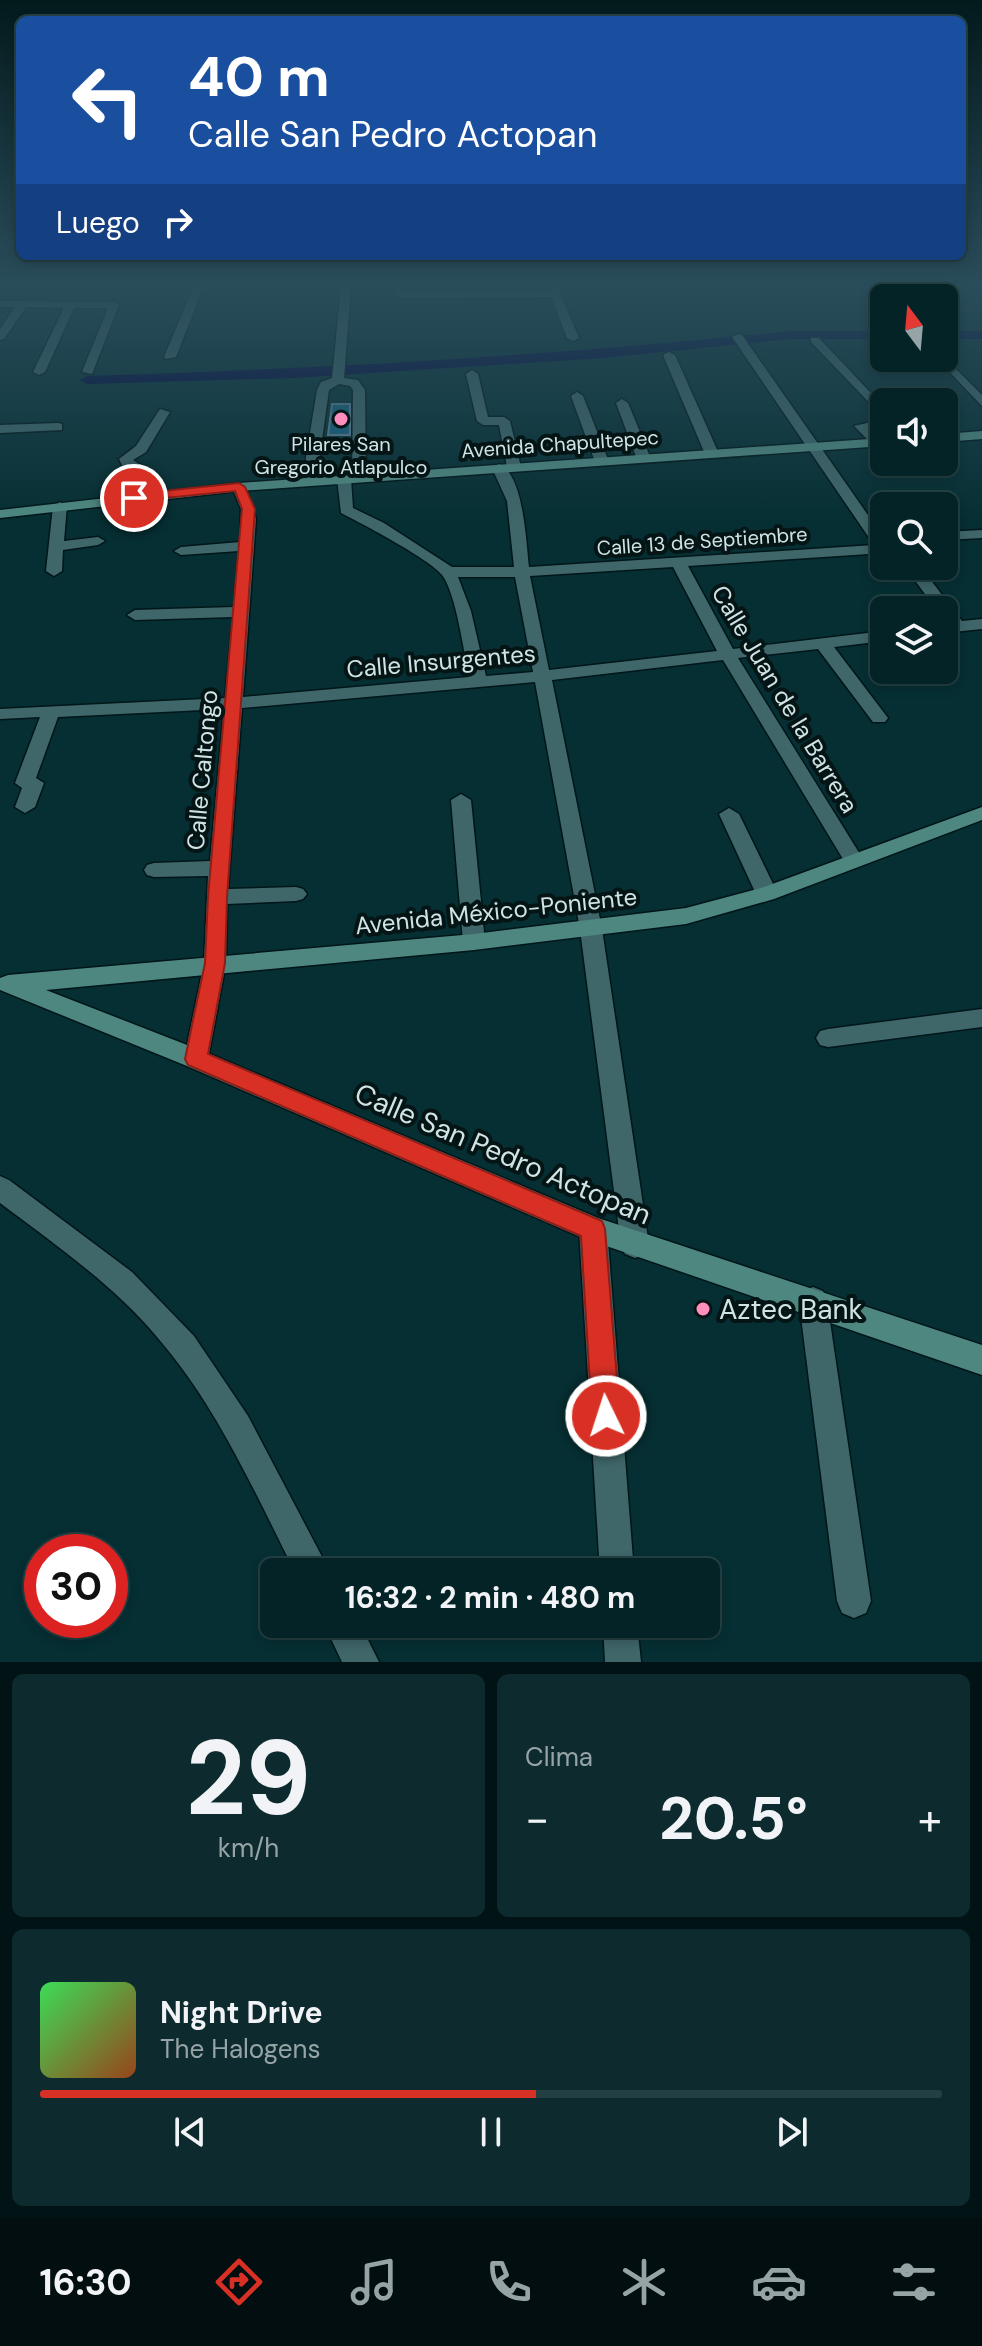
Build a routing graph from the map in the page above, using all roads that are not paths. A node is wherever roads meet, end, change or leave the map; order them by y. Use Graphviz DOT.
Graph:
graph roads {
  1 [pos="42,366"];
  2 [pos="90,366"];
  3 [pos="340,366"];
  4 [pos="674,366"];
  5 [pos="757,366"];
  6 [pos="839,366"];
  7 [pos="39,372"];
  8 [pos="88,372"];
  9 [pos="955,372"];
  10 [pos="339,373"];
  11 [pos="472,374"];
  12 [pos="577,396"];
  13 [pos="358,398"];
  14 [pos="870,399"];
  15 [pos="322,400"];
  16 [pos="982,402"];
  17 [pos="622,403"];
  18 [pos="164,412"];
  19 [pos="870,425"];
  20 [pos="58,427"];
  21 [pos="0,429"];
  22 [pos="870,434"];
  23 [pos="982,435"];
  24 [pos="958,437"];
  25 [pos="870,443"];
  26 [pos="811,447"];
  27 [pos="712,454"];
  28 [pos="644,459"];
  29 [pos="602,462"];
  30 [pos="507,468"];
  31 [pos="351,478"];
  32 [pos="309,482"];
  33 [pos="239,487"];
  34 [pos="158,495"];
  35 [pos="60,506"];
  36 [pos="0,514"];
  37 [pos="982,524"];
  38 [pos="870,529"];
  39 [pos="982,532"];
  40 [pos="958,535"];
  41 [pos="98,541"];
  42 [pos="244,546"];
  43 [pos="56,547"];
  44 [pos="870,550"];
  45 [pos="181,551"];
  46 [pos="678,562"];
  47 [pos="54,571"];
  48 [pos="449,572"];
  49 [pos="522,572"];
  50 [pos="241,612"];
  51 [pos="135,615"];
  52 [pos="982,624"];
  53 [pos="958,626"];
  54 [pos="870,638"];
  55 [pos="822,643"];
  56 [pos="728,655"];
  57 [pos="543,676"];
  58 [pos="479,682"];
  59 [pos="235,703"];
  60 [pos="51,711"];
  61 [pos="0,714"];
  62 [pos="879,718"];
  63 [pos="461,800"];
  64 [pos="25,807"];
  65 [pos="982,813"];
  66 [pos="729,814"];
  67 [pos="853,859"];
  68 [pos="220,868"];
  69 [pos="154,870"];
  70 [pos="296,894"];
  71 [pos="767,894"];
  72 [pos="217,897"];
  73 [pos="591,929"];
  74 [pos="474,942"];
  75 [pos="215,963"];
  76 [pos="4,984"];
  77 [pos="982,1018"];
  78 [pos="828,1038"];
  79 [pos="196,1059"];
  80 [pos="0,1188"];
  81 [pos="593,1229"];
  82 [pos="635,1245"];
  83 [pos="813,1301"];
  84 [pos="982,1360"];
  85 [pos="306,1558"];
  86 [pos="616,1558"];
  87 [pos="854,1601"];
  88 [pos="348,1638"];
  89 [pos="621,1638"];
  90 [pos="361,1662"];
  91 [pos="623,1662"];
  1 -- 7 [label="street"];
  2 -- 8 [label="street"];
  3 -- 10 [label="street"];
  4 -- 27 [label="street"];
  5 -- 26 [label="street"];
  6 -- 14 [label="street"];
  9 -- 16 [label="street"];
  10 -- 13 [label="street"];
  10 -- 15 [label="street"];
  11 -- 30 [label="street"];
  12 -- 29 [label="street"];
  13 -- 15 [label="street"];
  13 -- 31 [label="street"];
  15 -- 32 [label="street"];
  17 -- 28 [label="street"];
  18 -- 34 [label="street"];
  19 -- 22 [label="street"];
  20 -- 21 [label="street"];
  23 -- 24 [label="main road"];
  25 -- 26 [label="main road, Avenida Chapultepec"];
  26 -- 27 [label="main road, Avenida Chapultepec"];
  26 -- 38 [label="street"];
  27 -- 28 [label="main road, Avenida Chapultepec"];
  28 -- 29 [label="main road, Avenida Chapultepec"];
  29 -- 30 [label="main road, Avenida Chapultepec"];
  30 -- 31 [label="main road, Avenida Chapultepec"];
  30 -- 49 [label="street"];
  31 -- 32 [label="main road, Avenida Chapultepec"];
  31 -- 48 [label="street"];
  32 -- 33 [label="main road, Avenida Chapultepec"];
  33 -- 34 [label="main road, Avenida Chapultepec"];
  33 -- 42 [label="street, Calle Caltongo"];
  34 -- 35 [label="main road, Avenida Chapultepec"];
  35 -- 36 [label="main road, Avenida Chapultepec"];
  35 -- 43 [label="street"];
  37 -- 39 [label="street"];
  39 -- 40 [label="street"];
  41 -- 43 [label="street"];
  42 -- 45 [label="street"];
  42 -- 50 [label="street, Calle Caltongo"];
  43 -- 47 [label="street"];
  44 -- 46 [label="street, Calle 13 de Septiembre"];
  46 -- 49 [label="street, Calle 13 de Septiembre"];
  46 -- 56 [label="street, Calle Juan de la Barrera"];
  48 -- 49 [label="street, Calle 13 de Septiembre"];
  48 -- 58 [label="street"];
  49 -- 57 [label="street"];
  50 -- 51 [label="street"];
  50 -- 59 [label="street, Calle Caltongo"];
  52 -- 53 [label="street"];
  54 -- 55 [label="street, Calle Insurgentes"];
  55 -- 56 [label="street, Calle Insurgentes"];
  55 -- 62 [label="street"];
  56 -- 57 [label="street, Calle Insurgentes"];
  56 -- 67 [label="street, Calle Juan de la Barrera"];
  57 -- 58 [label="street, Calle Insurgentes"];
  57 -- 73 [label="street"];
  58 -- 59 [label="street, Calle Insurgentes"];
  59 -- 60 [label="street, Calle Insurgentes"];
  59 -- 68 [label="street, Calle Caltongo"];
  60 -- 61 [label="street, Calle Insurgentes"];
  60 -- 64 [label="street"];
  63 -- 74 [label="street"];
  65 -- 67 [label="main road, Avenida México-Poniente"];
  66 -- 71 [label="street"];
  67 -- 71 [label="main road, Avenida México-Poniente"];
  68 -- 69 [label="street"];
  68 -- 72 [label="street, Calle Caltongo"];
  70 -- 72 [label="street"];
  71 -- 73 [label="main road, Avenida México-Poniente"];
  72 -- 75 [label="street, Calle Caltongo"];
  73 -- 74 [label="main road, Avenida México-Poniente"];
  73 -- 82 [label="street"];
  74 -- 75 [label="main road, Avenida México-Poniente"];
  75 -- 76 [label="main road, Avenida México-Poniente"];
  75 -- 79 [label="street, Calle Caltongo"];
  76 -- 79 [label="main road, Calle San Pedro Actopan"];
  77 -- 78 [label="street"];
  79 -- 81 [label="main road, Calle San Pedro Actopan"];
  80 -- 85 [label="street"];
  81 -- 82 [label="main road, Calle San Pedro Actopan"];
  81 -- 86 [label="street"];
  82 -- 83 [label="main road, Calle San Pedro Actopan"];
  83 -- 84 [label="main road, Calle San Pedro Actopan"];
  83 -- 87 [label="street"];
  88 -- 90 [label="street"];
  89 -- 91 [label="street"];
}
